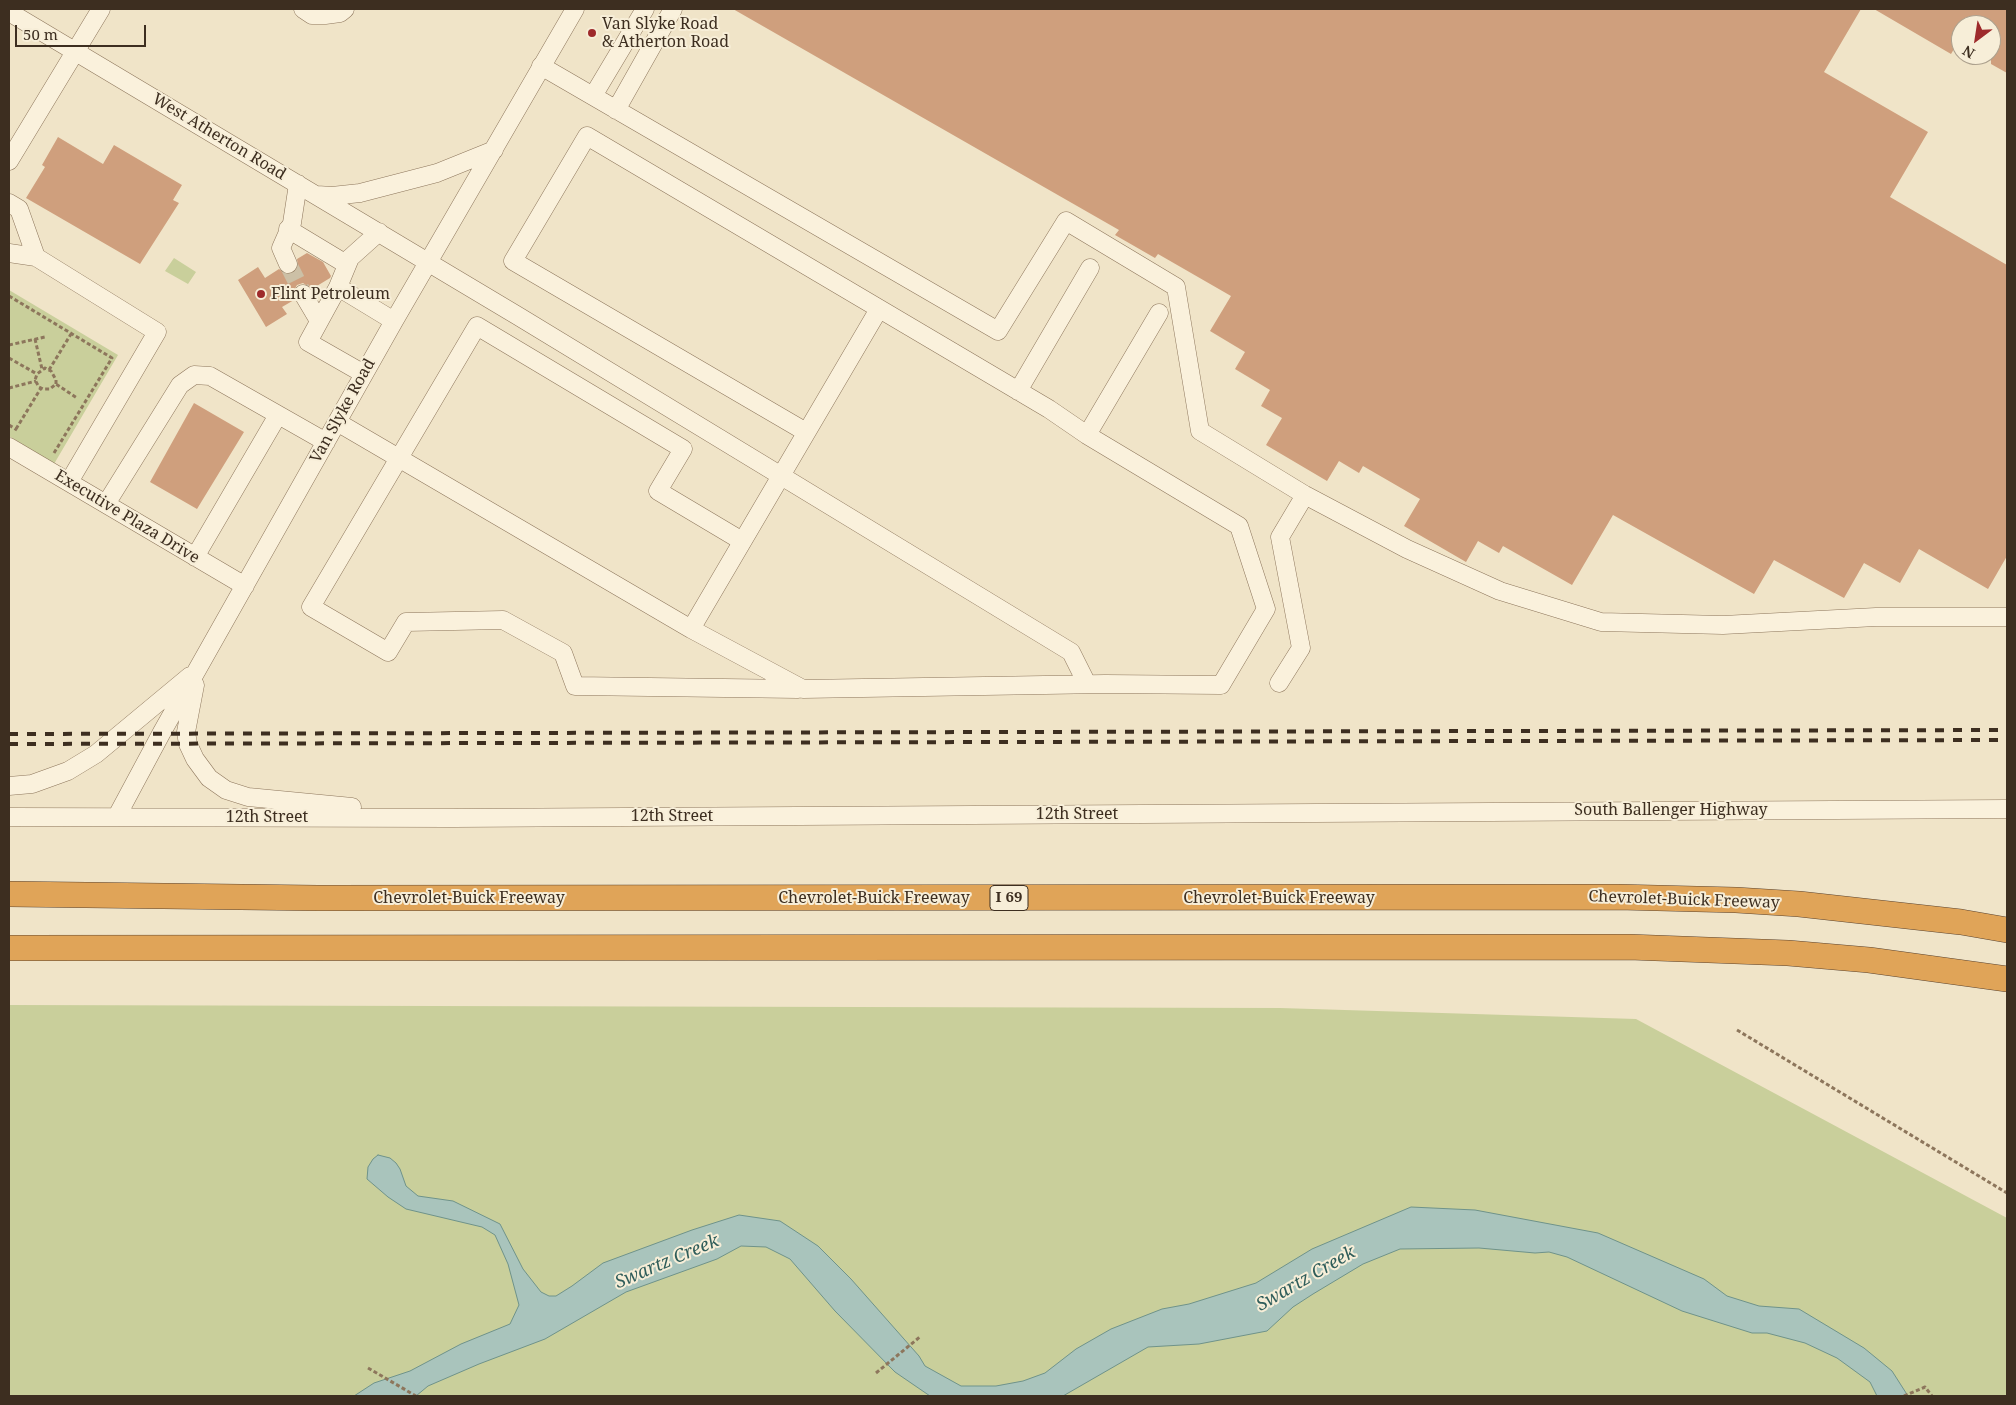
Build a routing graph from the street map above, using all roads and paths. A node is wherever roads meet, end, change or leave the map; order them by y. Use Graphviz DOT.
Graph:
graph roads {
  1 [pos="101,9"];
  2 [pos="303,9"];
  3 [pos="346,9"];
  4 [pos="575,9"];
  5 [pos="645,9"];
  6 [pos="673,9"];
  7 [pos="9,12"];
  8 [pos="76,51"];
  9 [pos="541,66"];
  10 [pos="593,96"];
  11 [pos="616,110"];
  12 [pos="494,150"];
  13 [pos="9,161"];
  14 [pos="298,184"];
  15 [pos="316,195"];
  16 [pos="9,203"];
  17 [pos="288,229"];
  18 [pos="379,232"];
  19 [pos="9,253"];
  20 [pos="36,257"];
  21 [pos="429,262"];
  22 [pos="288,264"];
  23 [pos="346,264"];
  24 [pos="1090,268"];
  25 [pos="338,287"];
  26 [pos="304,294"];
  27 [pos="9,296"];
  28 [pos="879,309"];
  29 [pos="1158,313"];
  30 [pos="319,321"];
  31 [pos="394,321"];
  32 [pos="71,334"];
  33 [pos="45,337"];
  34 [pos="35,339"];
  35 [pos="9,345"];
  36 [pos="9,358"];
  37 [pos="42,369"];
  38 [pos="50,370"];
  39 [pos="37,374"];
  40 [pos="364,374"];
  41 [pos="36,381"];
  42 [pos="56,384"];
  43 [pos="9,388"];
  44 [pos="41,388"];
  45 [pos="1018,391"];
  46 [pos="77,398"];
  47 [pos="278,415"];
  48 [pos="337,422"];
  49 [pos="16,429"];
  50 [pos="806,432"];
  51 [pos="1087,435"];
  52 [pos="326,442"];
  53 [pos="9,447"];
  54 [pos="51,450"];
  55 [pos="399,457"];
  56 [pos="781,476"];
  57 [pos="69,482"];
  58 [pos="1305,495"];
  59 [pos="106,504"];
  60 [pos="742,541"];
  61 [pos="195,556"];
  62 [pos="245,586"];
  63 [pos="2007,617"];
  64 [pos="691,629"];
  65 [pos="198,670"];
  66 [pos="1087,684"];
  67 [pos="1280,684"];
  68 [pos="803,690"];
  69 [pos="9,786"];
  70 [pos="2007,809"];
  71 [pos="1335,812"];
  72 [pos="117,816"];
  73 [pos="9,817"];
  74 [pos="453,818"];
  75 [pos="9,894"];
  76 [pos="2007,930"];
  77 [pos="9,948"];
  78 [pos="2007,979"];
  79 [pos="1737,1030"];
  80 [pos="2007,1193"];
  81 [pos="921,1336"];
  82 [pos="368,1368"];
  83 [pos="876,1373"];
  84 [pos="416,1396"];
  85 [pos="1904,1396"];
  86 [pos="1932,1396"];
  1 -- 8 [label="street"];
  2 -- 3 [label="street"];
  4 -- 9 [label="street, Van Slyke Road"];
  5 -- 10 [label="street"];
  6 -- 11 [label="street"];
  7 -- 8 [label="street, West Atherton Road"];
  8 -- 13 [label="street"];
  8 -- 14 [label="street, West Atherton Road"];
  9 -- 10 [label="street"];
  9 -- 12 [label="street, Van Slyke Road"];
  10 -- 11 [label="street"];
  11 -- 58 [label="street"];
  12 -- 15 [label="street"];
  12 -- 21 [label="street, Van Slyke Road"];
  14 -- 15 [label="street, West Atherton Road"];
  14 -- 17 [label="street"];
  15 -- 18 [label="street, West Atherton Road"];
  16 -- 20 [label="street"];
  17 -- 22 [label="street"];
  17 -- 23 [label="street"];
  18 -- 21 [label="street, West Atherton Road"];
  18 -- 23 [label="street"];
  19 -- 20 [label="street"];
  20 -- 57 [label="street"];
  21 -- 31 [label="street, Van Slyke Road"];
  21 -- 56 [label="street, West Atherton Road"];
  23 -- 25 [label="street"];
  24 -- 45 [label="street"];
  25 -- 30 [label="street"];
  25 -- 31 [label="street"];
  26 -- 30 [label="street"];
  27 -- 54 [label="path"];
  28 -- 45 [label="street"];
  28 -- 50 [label="street"];
  28 -- 50 [label="street"];
  29 -- 51 [label="street"];
  30 -- 40 [label="street"];
  31 -- 40 [label="street, Van Slyke Road"];
  32 -- 38 [label="path"];
  33 -- 34 [label="path"];
  34 -- 35 [label="path"];
  34 -- 37 [label="path"];
  36 -- 39 [label="path"];
  37 -- 38 [label="path"];
  37 -- 39 [label="path"];
  38 -- 42 [label="path"];
  39 -- 41 [label="path"];
  40 -- 48 [label="street, Van Slyke Road"];
  41 -- 43 [label="path"];
  41 -- 44 [label="path"];
  42 -- 44 [label="path"];
  42 -- 46 [label="path"];
  44 -- 49 [label="path"];
  45 -- 51 [label="street"];
  47 -- 52 [label="street"];
  47 -- 59 [label="street"];
  47 -- 61 [label="street"];
  48 -- 52 [label="street, Van Slyke Road"];
  48 -- 55 [label="street"];
  50 -- 56 [label="street"];
  51 -- 66 [label="street"];
  52 -- 62 [label="street, Van Slyke Road"];
  53 -- 57 [label="street, Executive Plaza Drive"];
  55 -- 60 [label="street"];
  55 -- 64 [label="street"];
  55 -- 68 [label="street"];
  56 -- 60 [label="street"];
  56 -- 66 [label="street, West Atherton Road"];
  57 -- 59 [label="street, Executive Plaza Drive"];
  58 -- 63 [label="street"];
  58 -- 67 [label="street"];
  59 -- 61 [label="street, Executive Plaza Drive"];
  60 -- 64 [label="street"];
  61 -- 62 [label="street, Executive Plaza Drive"];
  62 -- 65 [label="street, Van Slyke Road"];
  64 -- 68 [label="street"];
  65 -- 69 [label="street"];
  65 -- 72 [label="street, Van Slyke Road"];
  65 -- 74 [label="street"];
  66 -- 68 [label="street"];
  70 -- 71 [label="street, South Ballenger Highway"];
  71 -- 74 [label="street, 12th Street"];
  72 -- 73 [label="street, 12th Street"];
  72 -- 74 [label="street, 12th Street"];
  75 -- 76 [label="highway, Chevrolet-Buick Freeway / I 69"];
  77 -- 78 [label="highway"];
  79 -- 80 [label="path"];
  81 -- 83 [label="path"];
  82 -- 84 [label="path"];
  85 -- 86 [label="path"];
}
